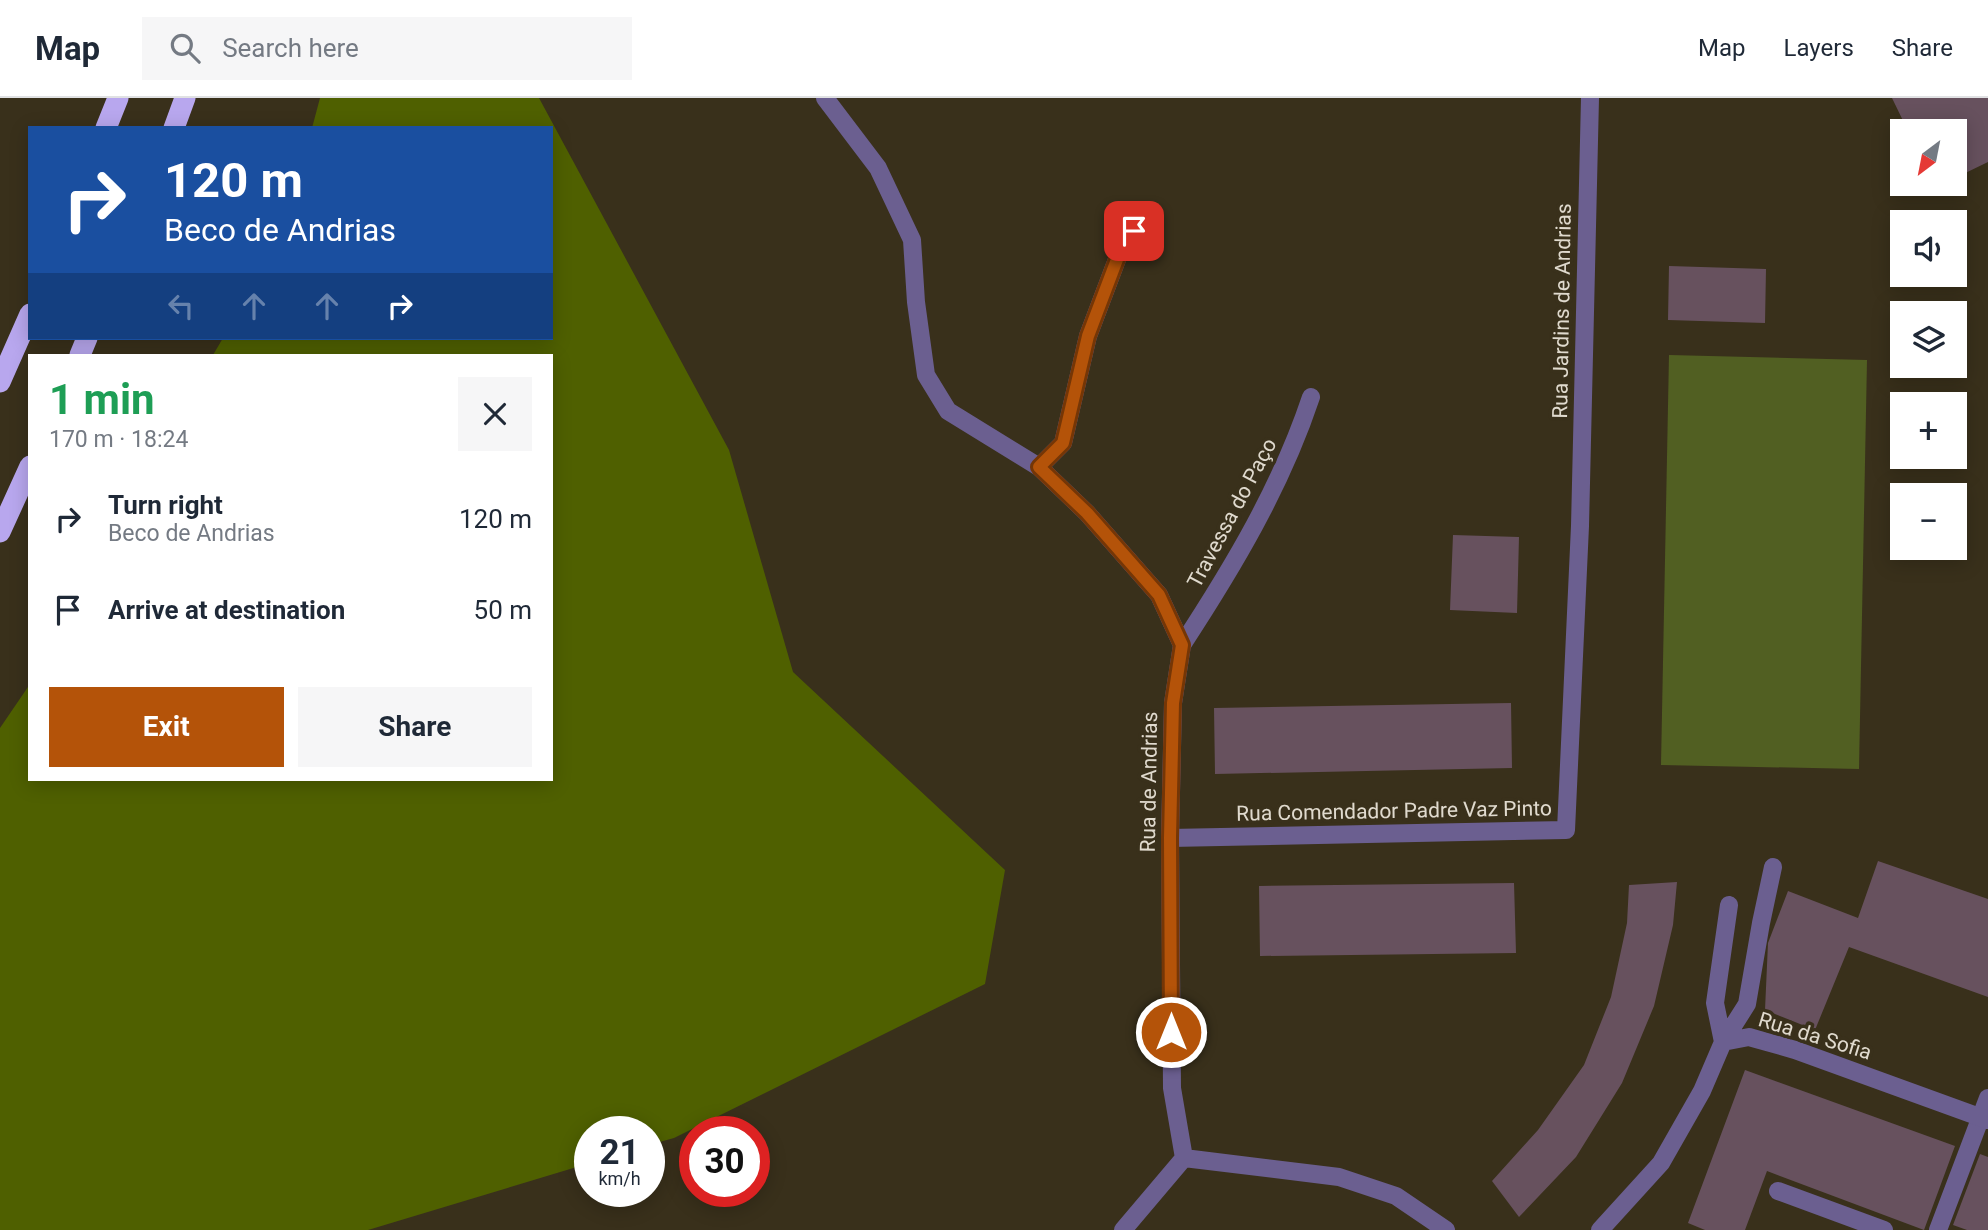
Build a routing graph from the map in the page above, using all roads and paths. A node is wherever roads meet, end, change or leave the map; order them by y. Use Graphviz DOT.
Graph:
graph roads {
  1 [pos="118,98"];
  2 [pos="185,98"];
  3 [pos="825,98"];
  4 [pos="1590,98"];
  5 [pos="107,126"];
  6 [pos="175,126"];
  7 [pos="1144,220"];
  8 [pos="28,319"];
  9 [pos="0,382"];
  10 [pos="1311,397"];
  11 [pos="1039,467"];
  12 [pos="28,470"];
  13 [pos="1580,526"];
  14 [pos="0,532"];
  15 [pos="1182,645"];
  16 [pos="1170,838"];
  17 [pos="1773,867"];
  18 [pos="1728,905"];
  19 [pos="1723,1042"];
  20 [pos="1988,1098"];
  21 [pos="1984,1119"];
  22 [pos="1184,1158"];
  23 [pos="1778,1191"];
  24 [pos="1123,1230"];
  25 [pos="1446,1230"];
  26 [pos="1600,1230"];
  27 [pos="1884,1230"];
  28 [pos="1938,1230"];
  1 -- 5 [label="highway"];
  2 -- 6 [label="highway"];
  3 -- 11 [label="street"];
  4 -- 13 [label="street, Rua Jardins de Andrias"];
  7 -- 11 [label="street"];
  8 -- 9 [label="highway"];
  10 -- 15 [label="street, Travessa do Paço"];
  11 -- 15 [label="street"];
  12 -- 14 [label="highway"];
  13 -- 16 [label="street, Rua Comendador Padre Vaz Pinto"];
  15 -- 16 [label="street, Rua de Andrias"];
  16 -- 22 [label="street, Rua de Andrias"];
  17 -- 19 [label="street"];
  18 -- 19 [label="street"];
  19 -- 21 [label="street, Rua da Sofia"];
  19 -- 26 [label="street"];
  20 -- 21 [label="street"];
  21 -- 28 [label="street"];
  22 -- 24 [label="street"];
  22 -- 25 [label="street"];
  23 -- 27 [label="street"];
}
